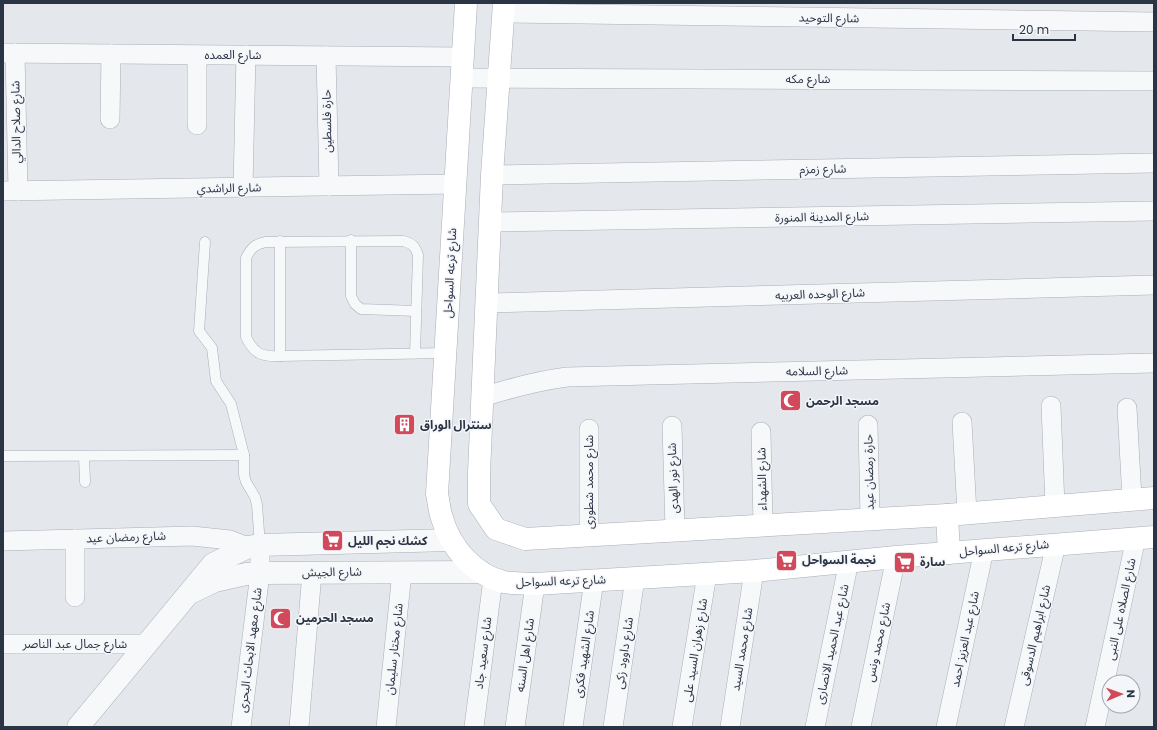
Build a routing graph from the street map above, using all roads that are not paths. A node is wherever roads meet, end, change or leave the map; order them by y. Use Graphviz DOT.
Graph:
graph roads {
  1 [pos="466,3"];
  2 [pos="504,8"];
  3 [pos="1154,22"];
  4 [pos="9,53"];
  5 [pos="111,54"];
  6 [pos="197,55"];
  7 [pos="246,55"];
  8 [pos="326,56"];
  9 [pos="463,57"];
  10 [pos="461,78"];
  11 [pos="500,78"];
  12 [pos="1154,81"];
  13 [pos="110,120"];
  14 [pos="197,125"];
  15 [pos="1154,163"];
  16 [pos="492,175"];
  17 [pos="456,184"];
  18 [pos="329,186"];
  19 [pos="243,188"];
  20 [pos="10,191"];
  21 [pos="1154,212"];
  22 [pos="490,222"];
  23 [pos="351,240"];
  24 [pos="280,241"];
  25 [pos="205,242"];
  26 [pos="1154,285"];
  27 [pos="486,303"];
  28 [pos="416,311"];
  29 [pos="446,353"];
  30 [pos="415,354"];
  31 [pos="280,356"];
  32 [pos="1154,363"];
  33 [pos="483,397"];
  34 [pos="1051,406"];
  35 [pos="1127,408"];
  36 [pos="962,422"];
  37 [pos="868,425"];
  38 [pos="672,426"];
  39 [pos="589,429"];
  40 [pos="761,432"];
  41 [pos="244,455"];
  42 [pos="3,456"];
  43 [pos="84,456"];
  44 [pos="85,482"];
  45 [pos="1154,498"];
  46 [pos="1132,499"];
  47 [pos="1055,506"];
  48 [pos="957,514"];
  49 [pos="870,518"];
  50 [pos="763,525"];
  51 [pos="675,530"];
  52 [pos="589,536"];
  53 [pos="1145,538"];
  54 [pos="75,539"];
  55 [pos="451,540"];
  56 [pos="3,541"];
  57 [pos="1056,544"];
  58 [pos="254,546"];
  59 [pos="984,550"];
  60 [pos="950,553"];
  61 [pos="896,557"];
  62 [pos="849,561"];
  63 [pos="754,571"];
  64 [pos="402,572"];
  65 [pos="260,573"];
  66 [pos="312,573"];
  67 [pos="707,574"];
  68 [pos="487,575"];
  69 [pos="635,578"];
  70 [pos="594,580"];
  71 [pos="535,584"];
  72 [pos="188,594"];
  73 [pos="74,597"];
  74 [pos="3,644"];
  75 [pos="147,644"];
  76 [pos="78,727"];
  77 [pos="242,727"];
  78 [pos="299,727"];
  79 [pos="386,727"];
  80 [pos="474,727"];
  81 [pos="515,727"];
  82 [pos="573,727"];
  83 [pos="613,727"];
  84 [pos="682,727"];
  85 [pos="730,727"];
  86 [pos="815,727"];
  87 [pos="860,727"];
  88 [pos="946,727"];
  89 [pos="1014,727"];
  90 [pos="1095,727"];
  1 -- 9 [label="main road, شارع ترعه السواحل"];
  2 -- 3 [label="street, شارع التوحيد"];
  2 -- 11 [label="main road"];
  4 -- 5 [label="street, شارع العمده"];
  4 -- 20 [label="street, شارع صلاح الدالي"];
  5 -- 6 [label="street, شارع العمده"];
  5 -- 13 [label="street"];
  6 -- 7 [label="street, شارع العمده"];
  6 -- 14 [label="street"];
  7 -- 8 [label="street, شارع العمده"];
  7 -- 19 [label="street"];
  8 -- 9 [label="street, شارع العمده"];
  8 -- 18 [label="street, حارة فلسطين"];
  9 -- 10 [label="main road, شارع ترعه السواحل"];
  10 -- 11 [label="street, شارع مكه"];
  10 -- 17 [label="main road, شارع ترعه السواحل"];
  11 -- 12 [label="street, شارع مكه"];
  11 -- 16 [label="main road"];
  15 -- 16 [label="street, شارع زمزم"];
  16 -- 22 [label="main road"];
  17 -- 18 [label="street, شارع الراشدي"];
  17 -- 29 [label="main road, شارع ترعه السواحل"];
  18 -- 19 [label="street, شارع الراشدي"];
  19 -- 20 [label="street, شارع الراشدي"];
  21 -- 22 [label="street, شارع المدينة المنورة"];
  22 -- 27 [label="main road"];
  23 -- 24 [label="lane"];
  23 -- 28 [label="lane"];
  23 -- 28 [label="lane"];
  24 -- 31 [label="lane"];
  24 -- 31 [label="lane"];
  25 -- 41 [label="lane"];
  26 -- 27 [label="street, شارع الوحده العربيه"];
  27 -- 33 [label="main road"];
  28 -- 30 [label="lane"];
  29 -- 30 [label="lane"];
  29 -- 55 [label="main road, شارع ترعه السواحل"];
  30 -- 31 [label="lane"];
  32 -- 33 [label="street, شارع السلامه"];
  33 -- 52 [label="main road"];
  34 -- 47 [label="street"];
  35 -- 46 [label="street"];
  36 -- 48 [label="street"];
  37 -- 49 [label="street, حارة رمضان عيد"];
  38 -- 51 [label="street, شارع نور الهدى"];
  39 -- 52 [label="street, شارع محمد شطورى"];
  40 -- 50 [label="street, شارع الشهداء"];
  41 -- 43 [label="lane"];
  41 -- 58 [label="lane"];
  42 -- 43 [label="lane"];
  43 -- 44 [label="lane"];
  45 -- 46 [label="main road"];
  46 -- 47 [label="main road"];
  47 -- 48 [label="main road"];
  48 -- 49 [label="main road"];
  48 -- 60 [label="main road"];
  49 -- 50 [label="main road"];
  50 -- 51 [label="main road"];
  51 -- 52 [label="main road"];
  53 -- 57 [label="main road, شارع ترعه السواحل"];
  53 -- 90 [label="street, شارع الصلاه على النبى"];
  54 -- 56 [label="street, شارع رمضان عيد"];
  54 -- 58 [label="street, شارع رمضان عيد"];
  54 -- 73 [label="street"];
  55 -- 58 [label="street, شارع الجيش"];
  55 -- 68 [label="main road, شارع ترعه السواحل"];
  57 -- 59 [label="main road, شارع ترعه السواحل"];
  57 -- 89 [label="street, شارع ابراهيم الدسوقى"];
  58 -- 65 [label="street, شارع معهد الابحاث البحرى"];
  58 -- 72 [label="street, شارع الجيش"];
  59 -- 60 [label="main road, شارع ترعه السواحل"];
  59 -- 88 [label="street, شارع عبد العزيز احمد"];
  60 -- 61 [label="main road, شارع ترعه السواحل"];
  61 -- 62 [label="main road, شارع ترعه السواحل"];
  61 -- 87 [label="street, شارع محمد ونس"];
  62 -- 63 [label="main road, شارع ترعه السواحل"];
  62 -- 86 [label="street, شارع عبد الحميد الانصارى"];
  63 -- 67 [label="main road, شارع ترعه السواحل"];
  63 -- 85 [label="street, شارع محمد السيد"];
  64 -- 66 [label="street, شارع الجيش"];
  64 -- 68 [label="street, شارع الجيش"];
  64 -- 79 [label="street, شارع مختار سليمان"];
  65 -- 66 [label="street, شارع الجيش"];
  65 -- 72 [label="street, شارع الجيش"];
  65 -- 77 [label="street, شارع معهد الابحاث البحرى"];
  66 -- 78 [label="street"];
  67 -- 69 [label="main road, شارع ترعه السواحل"];
  67 -- 84 [label="street, شارع زهران السيد على"];
  68 -- 71 [label="main road, شارع ترعه السواحل"];
  68 -- 80 [label="street, شارع سعيد جاد"];
  69 -- 70 [label="main road, شارع ترعه السواحل"];
  69 -- 83 [label="street, شارع داوود زكى"];
  70 -- 71 [label="main road, شارع ترعه السواحل"];
  70 -- 82 [label="street, شارع الشهيد فكرى"];
  71 -- 81 [label="street, شارع اهل السنه"];
  72 -- 75 [label="street, شارع الجيش"];
  74 -- 75 [label="street, شارع جمال عبد الناصر"];
  75 -- 76 [label="street, شارع الجيش"];
}
